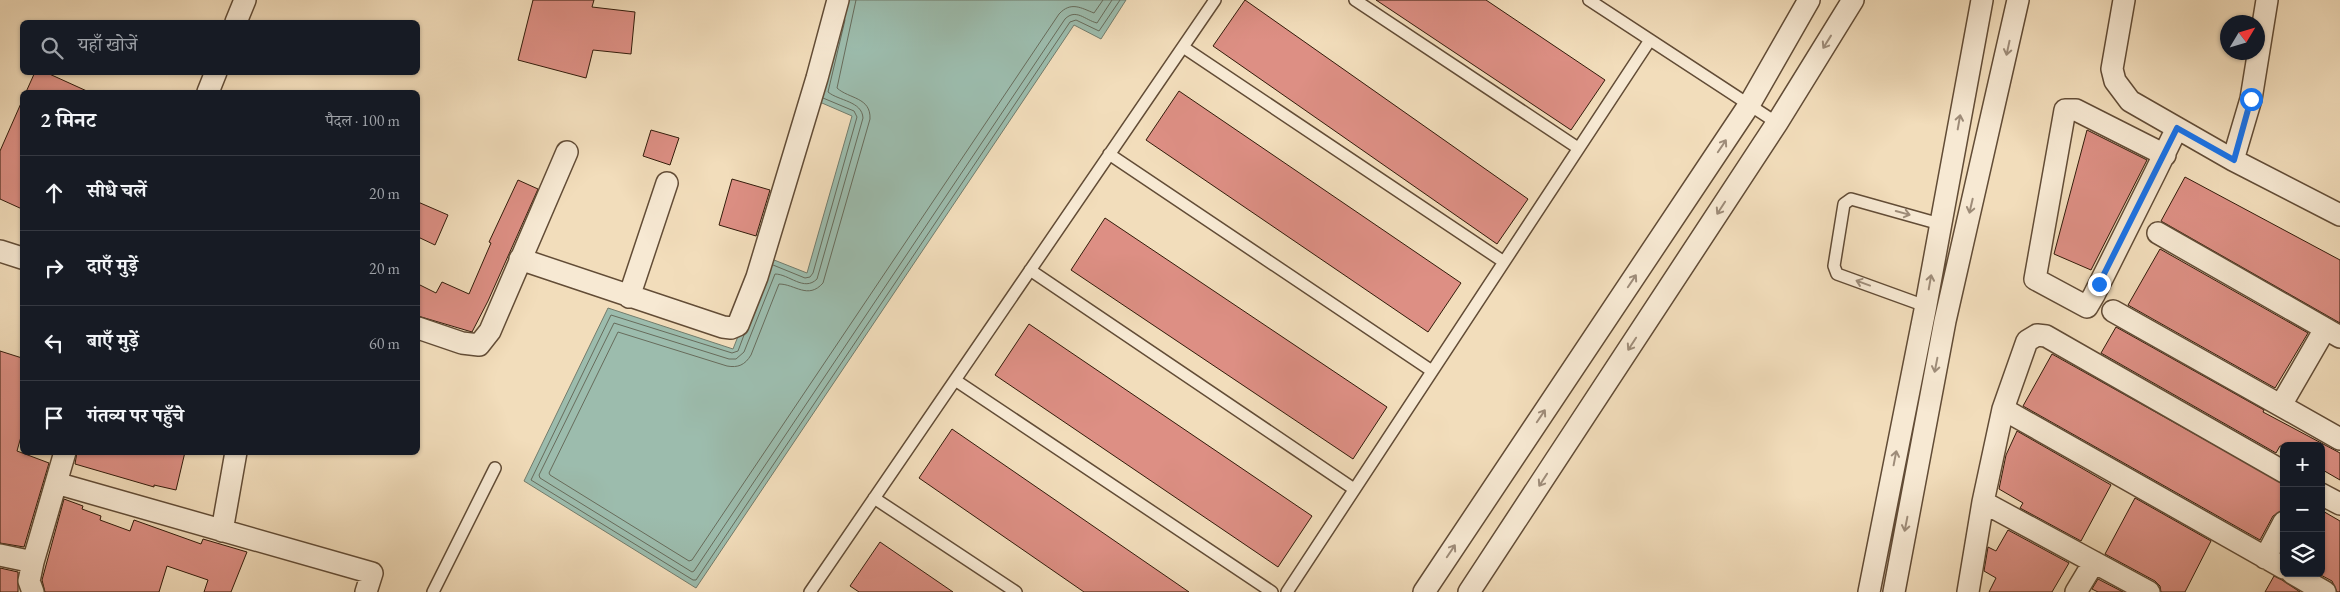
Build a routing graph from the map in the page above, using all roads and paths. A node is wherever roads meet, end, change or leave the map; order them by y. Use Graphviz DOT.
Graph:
graph roads {
  1 [pos="245,0"];
  2 [pos="838,0"];
  3 [pos="1215,0"];
  4 [pos="1356,0"];
  5 [pos="1589,0"];
  6 [pos="1810,0"];
  7 [pos="1853,0"];
  8 [pos="1982,0"];
  9 [pos="2018,0"];
  10 [pos="2124,0"];
  11 [pos="2267,0"];
  12 [pos="237,20"];
  13 [pos="1650,40"];
  14 [pos="1183,47"];
  15 [pos="215,75"];
  16 [pos="209,90"];
  17 [pos="1749,106"];
  18 [pos="1778,123"];
  19 [pos="2177,128"];
  20 [pos="1578,148"];
  21 [pos="567,152"];
  22 [pos="1109,154"];
  23 [pos="2164,155"];
  24 [pos="2234,160"];
  25 [pos="668,183"];
  26 [pos="2340,215"];
  27 [pos="1940,224"];
  28 [pos="2158,232"];
  29 [pos="0,251"];
  30 [pos="20,257"];
  31 [pos="520,259"];
  32 [pos="1504,262"];
  33 [pos="1030,270"];
  34 [pos="629,297"];
  35 [pos="1926,306"];
  36 [pos="2113,311"];
  37 [pos="1947,312"];
  38 [pos="420,329"];
  39 [pos="2333,333"];
  40 [pos="1432,371"];
  41 [pos="955,380"];
  42 [pos="2281,405"];
  43 [pos="2003,409"];
  44 [pos="2340,439"];
  45 [pos="64,455"];
  46 [pos="235,455"];
  47 [pos="495,468"];
  48 [pos="2280,470"];
  49 [pos="56,483"];
  50 [pos="1354,489"];
  51 [pos="2325,496"];
  52 [pos="874,498"];
  53 [pos="1983,502"];
  54 [pos="2340,504"];
  55 [pos="2280,530"];
  56 [pos="222,531"];
  57 [pos="0,555"];
  58 [pos="2265,558"];
  59 [pos="33,562"];
  60 [pos="2094,562"];
  61 [pos="2280,566"];
  62 [pos="2299,577"];
  63 [pos="33,592"];
  64 [pos="366,592"];
  65 [pos="433,592"];
  66 [pos="810,592"];
  67 [pos="1016,592"];
  68 [pos="1272,592"];
  69 [pos="1287,592"];
  70 [pos="1424,592"];
  71 [pos="1469,592"];
  72 [pos="1869,592"];
  73 [pos="1894,592"];
  74 [pos="1968,592"];
  75 [pos="2076,592"];
  76 [pos="2149,592"];
  77 [pos="2325,592"];
  1 -- 12 [label="street"];
  2 -- 34 [label="street"];
  3 -- 14 [label="lane"];
  4 -- 20 [label="lane"];
  5 -- 13 [label="lane"];
  6 -- 17 [label="street"];
  7 -- 18 [label="street, one-way"];
  27 -- 8 [label="street, one-way"];
  9 -- 37 [label="street, one-way"];
  10 -- 19 [label="street"];
  11 -- 24 [label="street"];
  13 -- 17 [label="lane"];
  13 -- 20 [label="lane"];
  14 -- 22 [label="lane"];
  14 -- 32 [label="lane"];
  15 -- 16 [label="street"];
  17 -- 18 [label="lane"];
  70 -- 17 [label="street, one-way"];
  18 -- 71 [label="street, one-way"];
  19 -- 23 [label="street"];
  19 -- 24 [label="street"];
  20 -- 32 [label="lane"];
  21 -- 31 [label="street"];
  22 -- 33 [label="lane"];
  22 -- 40 [label="lane"];
  23 -- 23 [label="street"];
  24 -- 26 [label="street"];
  25 -- 34 [label="street"];
  35 -- 27 [label="street, one-way"];
  35 -- 27 [label="lane, one-way"];
  28 -- 39 [label="street"];
  29 -- 30 [label="street"];
  31 -- 34 [label="street"];
  31 -- 38 [label="street"];
  32 -- 40 [label="lane"];
  33 -- 41 [label="lane"];
  33 -- 50 [label="lane"];
  35 -- 37 [label="lane"];
  72 -- 35 [label="street, one-way"];
  36 -- 42 [label="street"];
  37 -- 73 [label="street, one-way"];
  39 -- 42 [label="street"];
  40 -- 50 [label="lane"];
  41 -- 52 [label="lane"];
  41 -- 68 [label="lane"];
  42 -- 44 [label="street"];
  43 -- 48 [label="street"];
  43 -- 53 [label="street"];
  43 -- 58 [label="street"];
  45 -- 49 [label="street"];
  46 -- 56 [label="street"];
  47 -- 65 [label="lane"];
  49 -- 56 [label="street"];
  49 -- 59 [label="street"];
  50 -- 69 [label="lane"];
  51 -- 54 [label="street"];
  52 -- 66 [label="lane"];
  52 -- 67 [label="lane"];
  53 -- 60 [label="street"];
  53 -- 74 [label="street"];
  55 -- 58 [label="street"];
  56 -- 64 [label="street"];
  57 -- 59 [label="street"];
  58 -- 61 [label="street"];
  59 -- 63 [label="street"];
  60 -- 75 [label="street"];
  60 -- 76 [label="street"];
  62 -- 77 [label="street"];
}
